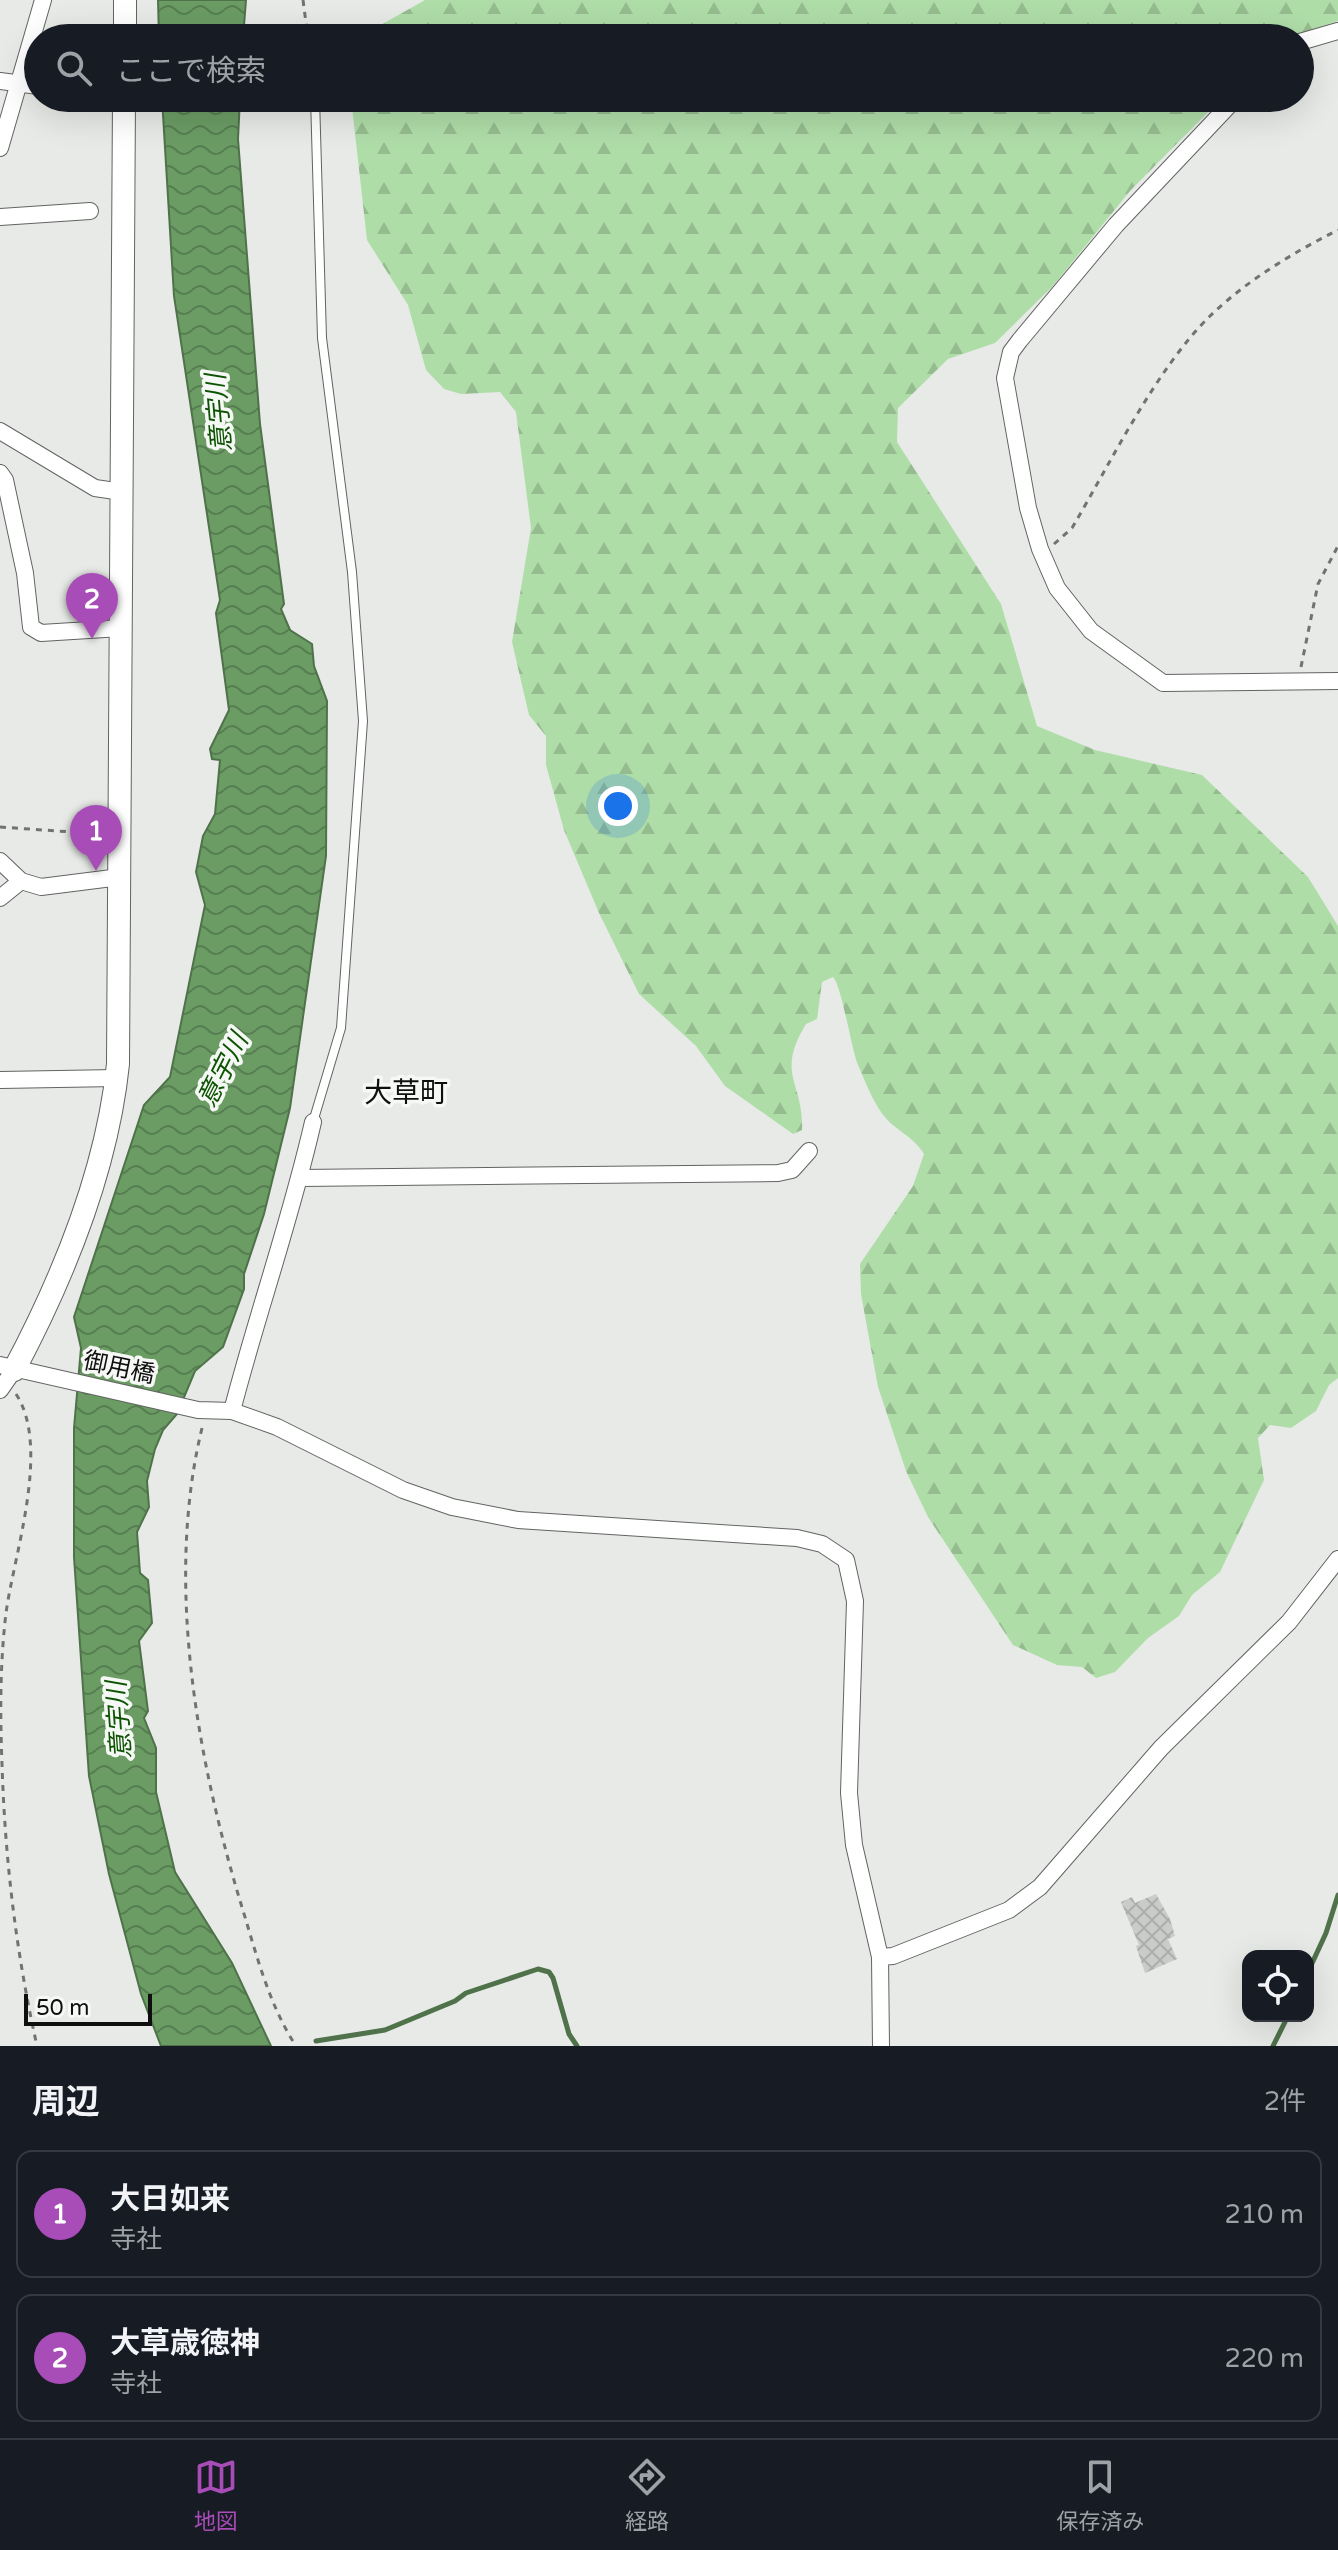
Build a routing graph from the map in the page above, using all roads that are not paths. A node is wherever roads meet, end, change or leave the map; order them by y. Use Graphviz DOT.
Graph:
graph roads {
  1 [pos="43,0"];
  2 [pos="125,0"];
  3 [pos="36,24"];
  4 [pos="125,24"];
  5 [pos="1338,31"];
  6 [pos="1314,38"];
  7 [pos="24,66"];
  8 [pos="0,81"];
  9 [pos="19,83"];
  10 [pos="24,84"];
  11 [pos="124,112"];
  12 [pos="315,112"];
  13 [pos="1223,112"];
  14 [pos="0,148"];
  15 [pos="90,211"];
  16 [pos="0,217"];
  17 [pos="0,431"];
  18 [pos="0,473"];
  19 [pos="122,492"];
  20 [pos="121,628"];
  21 [pos="1338,681"];
  22 [pos="0,861"];
  23 [pos="120,877"];
  24 [pos="21,881"];
  25 [pos="0,898"];
  26 [pos="117,1078"];
  27 [pos="0,1080"];
  28 [pos="313,1122"];
  29 [pos="809,1151"];
  30 [pos="300,1178"];
  31 [pos="10,1377"];
  32 [pos="232,1411"];
  33 [pos="1338,1559"];
  34 [pos="880,1957"];
  35 [pos="881,2046"];
  1 -- 3 [label="street"];
  2 -- 4 [label="street"];
  5 -- 6 [label="street"];
  7 -- 9 [label="street"];
  8 -- 9 [label="street"];
  9 -- 10 [label="street"];
  9 -- 14 [label="street"];
  11 -- 19 [label="street"];
  12 -- 28 [label="lane"];
  13 -- 21 [label="street"];
  15 -- 16 [label="street"];
  17 -- 19 [label="street"];
  18 -- 20 [label="street"];
  19 -- 20 [label="street"];
  20 -- 23 [label="street"];
  22 -- 24 [label="street"];
  23 -- 24 [label="street"];
  23 -- 26 [label="street"];
  24 -- 25 [label="street"];
  26 -- 27 [label="street"];
  26 -- 31 [label="street"];
  28 -- 30 [label="street"];
  29 -- 30 [label="street"];
  30 -- 32 [label="street"];
  31 -- 32 [label="street, 御用橋"];
  32 -- 34 [label="street, 御用橋"];
  33 -- 34 [label="street"];
  34 -- 35 [label="street"];
}
